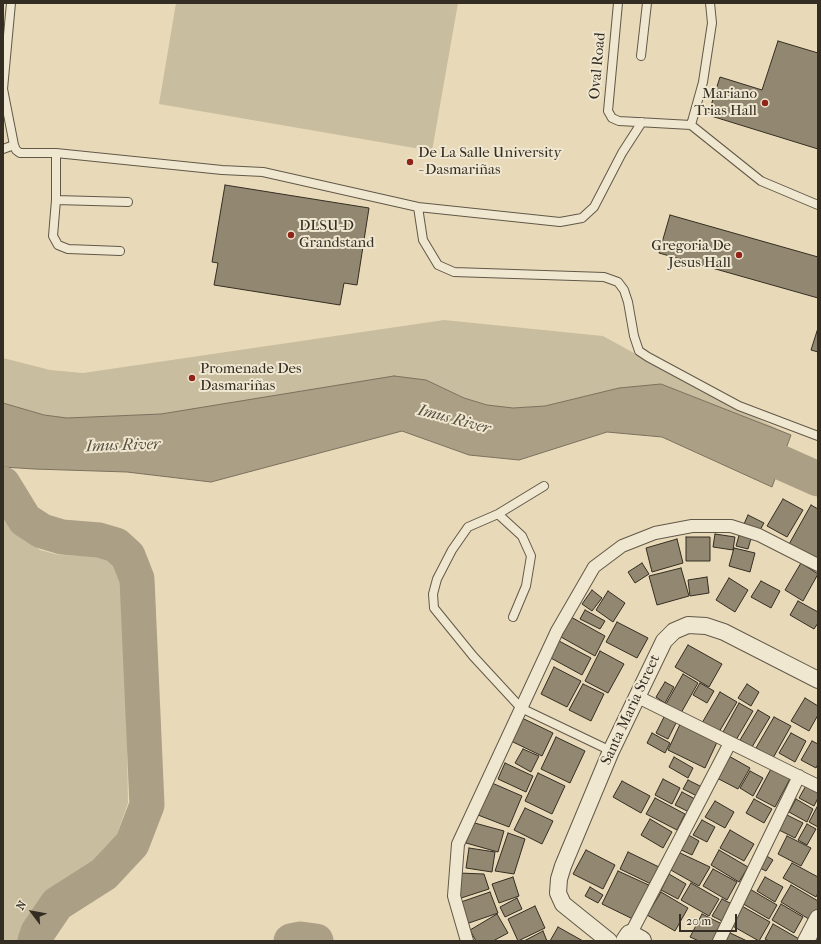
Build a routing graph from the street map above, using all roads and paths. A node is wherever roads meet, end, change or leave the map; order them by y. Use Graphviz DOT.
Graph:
graph roads {
  1 [pos="11,3"];
  2 [pos="618,3"];
  3 [pos="647,3"];
  4 [pos="710,3"];
  5 [pos="641,56"];
  6 [pos="3,89"];
  7 [pos="642,122"];
  8 [pos="691,125"];
  9 [pos="14,145"];
  10 [pos="3,149"];
  11 [pos="56,153"];
  12 [pos="56,200"];
  13 [pos="128,202"];
  14 [pos="818,205"];
  15 [pos="418,207"];
  16 [pos="120,251"];
  17 [pos="818,436"];
  18 [pos="544,486"];
  19 [pos="498,514"];
  20 [pos="818,565"];
  21 [pos="513,617"];
  22 [pos="818,680"];
  23 [pos="638,697"];
  24 [pos="521,708"];
  25 [pos="730,743"];
  26 [pos="611,751"];
  27 [pos="799,776"];
  28 [pos="818,786"];
  29 [pos="817,923"];
  30 [pos="593,928"];
  31 [pos="632,939"];
  32 [pos="467,941"];
  33 [pos="609,941"];
  34 [pos="718,941"];
  35 [pos="806,941"];
  1 -- 6 [label="lane"];
  2 -- 7 [label="lane, Oval Road"];
  3 -- 5 [label="lane"];
  4 -- 8 [label="lane"];
  6 -- 9 [label="lane"];
  7 -- 8 [label="lane, Oval Road"];
  7 -- 15 [label="lane"];
  8 -- 14 [label="lane"];
  9 -- 10 [label="lane"];
  9 -- 11 [label="lane"];
  11 -- 12 [label="lane"];
  11 -- 15 [label="lane"];
  12 -- 13 [label="lane"];
  12 -- 16 [label="lane"];
  15 -- 17 [label="lane"];
  18 -- 19 [label="lane"];
  19 -- 21 [label="lane"];
  19 -- 24 [label="lane"];
  20 -- 24 [label="street"];
  22 -- 23 [label="street, Santa Maria Street"];
  23 -- 25 [label="street"];
  23 -- 26 [label="street, Santa Maria Street"];
  24 -- 26 [label="lane"];
  24 -- 32 [label="street"];
  25 -- 27 [label="street"];
  25 -- 31 [label="street"];
  26 -- 30 [label="street, Santa Maria Street"];
  27 -- 28 [label="street"];
  27 -- 34 [label="street"];
  29 -- 35 [label="street"];
  30 -- 31 [label="street, Santa Maria Street"];
  30 -- 33 [label="street, Santa Maria Street"];
}
